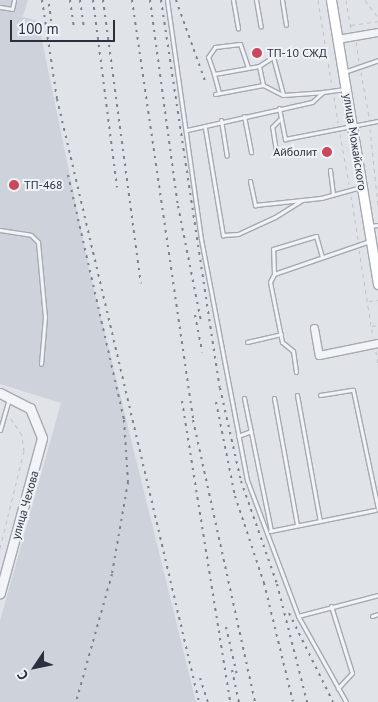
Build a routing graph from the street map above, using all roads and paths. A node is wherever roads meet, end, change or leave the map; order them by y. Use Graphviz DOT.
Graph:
graph roads {
  1 [pos="14,0"];
  2 [pos="167,0"];
  3 [pos="233,0"];
  4 [pos="256,0"];
  5 [pos="282,0"];
  6 [pos="318,0"];
  7 [pos="331,0"];
  8 [pos="346,0"];
  9 [pos="365,0"];
  10 [pos="0,6"];
  11 [pos="378,17"];
  12 [pos="378,21"];
  13 [pos="286,25"];
  14 [pos="350,26"];
  15 [pos="261,27"];
  16 [pos="238,29"];
  17 [pos="378,32"];
  18 [pos="354,36"];
  19 [pos="337,39"];
  20 [pos="378,60"];
  21 [pos="258,66"];
  22 [pos="248,68"];
  23 [pos="361,69"];
  24 [pos="343,72"];
  25 [pos="214,74"];
  26 [pos="263,85"];
  27 [pos="346,89"];
  28 [pos="333,91"];
  29 [pos="323,92"];
  30 [pos="283,95"];
  31 [pos="278,108"];
  32 [pos="244,116"];
  33 [pos="281,118"];
  34 [pos="221,120"];
  35 [pos="378,121"];
  36 [pos="370,123"];
  37 [pos="352,125"];
  38 [pos="205,128"];
  39 [pos="339,128"];
  40 [pos="187,130"];
  41 [pos="276,151"];
  42 [pos="251,152"];
  43 [pos="227,156"];
  44 [pos="330,170"];
  45 [pos="250,181"];
  46 [pos="362,187"];
  47 [pos="350,189"];
  48 [pos="333,194"];
  49 [pos="302,200"];
  50 [pos="378,205"];
  51 [pos="373,225"];
  52 [pos="0,230"];
  53 [pos="371,241"];
  54 [pos="358,244"];
  55 [pos="322,257"];
  56 [pos="274,274"];
  57 [pos="378,284"];
  58 [pos="378,300"];
  59 [pos="368,302"];
  60 [pos="378,325"];
  61 [pos="371,326"];
  62 [pos="314,328"];
  63 [pos="281,334"];
  64 [pos="247,342"];
  65 [pos="376,343"];
  66 [pos="41,364"];
  67 [pos="378,366"];
  68 [pos="296,372"];
  69 [pos="0,393"];
  70 [pos="297,395"];
  71 [pos="320,395"];
  72 [pos="10,396"];
  73 [pos="244,398"];
  74 [pos="274,398"];
  75 [pos="4,414"];
  76 [pos="0,430"];
  77 [pos="251,431"];
  78 [pos="238,436"];
  79 [pos="376,510"];
  80 [pos="320,521"];
  81 [pos="297,526"];
  82 [pos="271,531"];
  83 [pos="265,532"];
  84 [pos="0,548"];
  85 [pos="3,574"];
  86 [pos="0,593"];
  87 [pos="378,595"];
  88 [pos="332,606"];
  89 [pos="378,614"];
  90 [pos="298,616"];
  91 [pos="372,616"];
  92 [pos="338,688"];
  93 [pos="346,702"];
  1 -- 10 [label="lane"];
  2 -- 40 [label="lane"];
  3 -- 16 [label="lane"];
  4 -- 15 [label="lane"];
  5 -- 13 [label="lane"];
  6 -- 28 [label="path"];
  7 -- 19 [label="main road, улица Можайского"];
  8 -- 14 [label="path"];
  9 -- 11 [label="path"];
  12 -- 14 [label="path"];
  14 -- 18 [label="path"];
  17 -- 18 [label="street"];
  18 -- 19 [label="street"];
  18 -- 23 [label="path"];
  19 -- 24 [label="main road, улица Можайского"];
  20 -- 23 [label="lane"];
  21 -- 22 [label="lane"];
  21 -- 26 [label="lane"];
  21 -- 30 [label="lane"];
  22 -- 25 [label="lane"];
  22 -- 25 [label="lane"];
  23 -- 24 [label="lane"];
  23 -- 36 [label="path"];
  24 -- 27 [label="main road, улица Можайского"];
  25 -- 26 [label="lane"];
  26 -- 30 [label="lane"];
  27 -- 28 [label="lane"];
  27 -- 37 [label="main road, улица Можайского"];
  28 -- 29 [label="lane"];
  28 -- 39 [label="path"];
  29 -- 30 [label="lane"];
  29 -- 31 [label="lane"];
  31 -- 32 [label="lane"];
  31 -- 33 [label="lane"];
  32 -- 34 [label="lane"];
  32 -- 42 [label="lane"];
  33 -- 39 [label="lane"];
  33 -- 41 [label="lane"];
  34 -- 38 [label="lane"];
  34 -- 43 [label="lane"];
  35 -- 36 [label="lane"];
  36 -- 37 [label="lane"];
  36 -- 50 [label="path"];
  37 -- 39 [label="lane"];
  37 -- 46 [label="main road, улица Можайского"];
  38 -- 40 [label="lane"];
  38 -- 49 [label="lane"];
  39 -- 47 [label="path"];
  40 -- 78 [label="lane"];
  44 -- 48 [label="lane"];
  45 -- 49 [label="lane"];
  46 -- 47 [label="lane"];
  46 -- 51 [label="main road, улица Можайского"];
  47 -- 48 [label="lane"];
  47 -- 54 [label="path"];
  48 -- 49 [label="lane"];
  51 -- 53 [label="main road, улица Можайского"];
  52 -- 66 [label="lane"];
  53 -- 54 [label="lane"];
  53 -- 57 [label="main road, улица Можайского"];
  54 -- 55 [label="lane"];
  54 -- 59 [label="path"];
  55 -- 56 [label="lane"];
  55 -- 56 [label="lane"];
  56 -- 63 [label="lane"];
  58 -- 59 [label="path"];
  59 -- 61 [label="path"];
  60 -- 61 [label="path"];
  61 -- 65 [label="path"];
  62 -- 65 [label="street"];
  63 -- 64 [label="lane"];
  63 -- 68 [label="lane"];
  65 -- 67 [label="path"];
  69 -- 72 [label="street"];
  70 -- 80 [label="lane"];
  71 -- 79 [label="lane"];
  72 -- 75 [label="lane"];
  72 -- 85 [label="street, улица Чехова"];
  73 -- 77 [label="lane"];
  74 -- 81 [label="lane"];
  75 -- 76 [label="lane"];
  75 -- 84 [label="path"];
  77 -- 78 [label="lane"];
  77 -- 82 [label="lane"];
  78 -- 83 [label="lane"];
  79 -- 80 [label="lane"];
  80 -- 81 [label="lane"];
  81 -- 82 [label="lane"];
  82 -- 83 [label="lane"];
  83 -- 90 [label="lane"];
  85 -- 86 [label="street, улица Чехова"];
  87 -- 88 [label="lane"];
  88 -- 90 [label="lane"];
  88 -- 92 [label="lane"];
  89 -- 91 [label="lane"];
  90 -- 92 [label="lane"];
  92 -- 93 [label="lane"];
}
